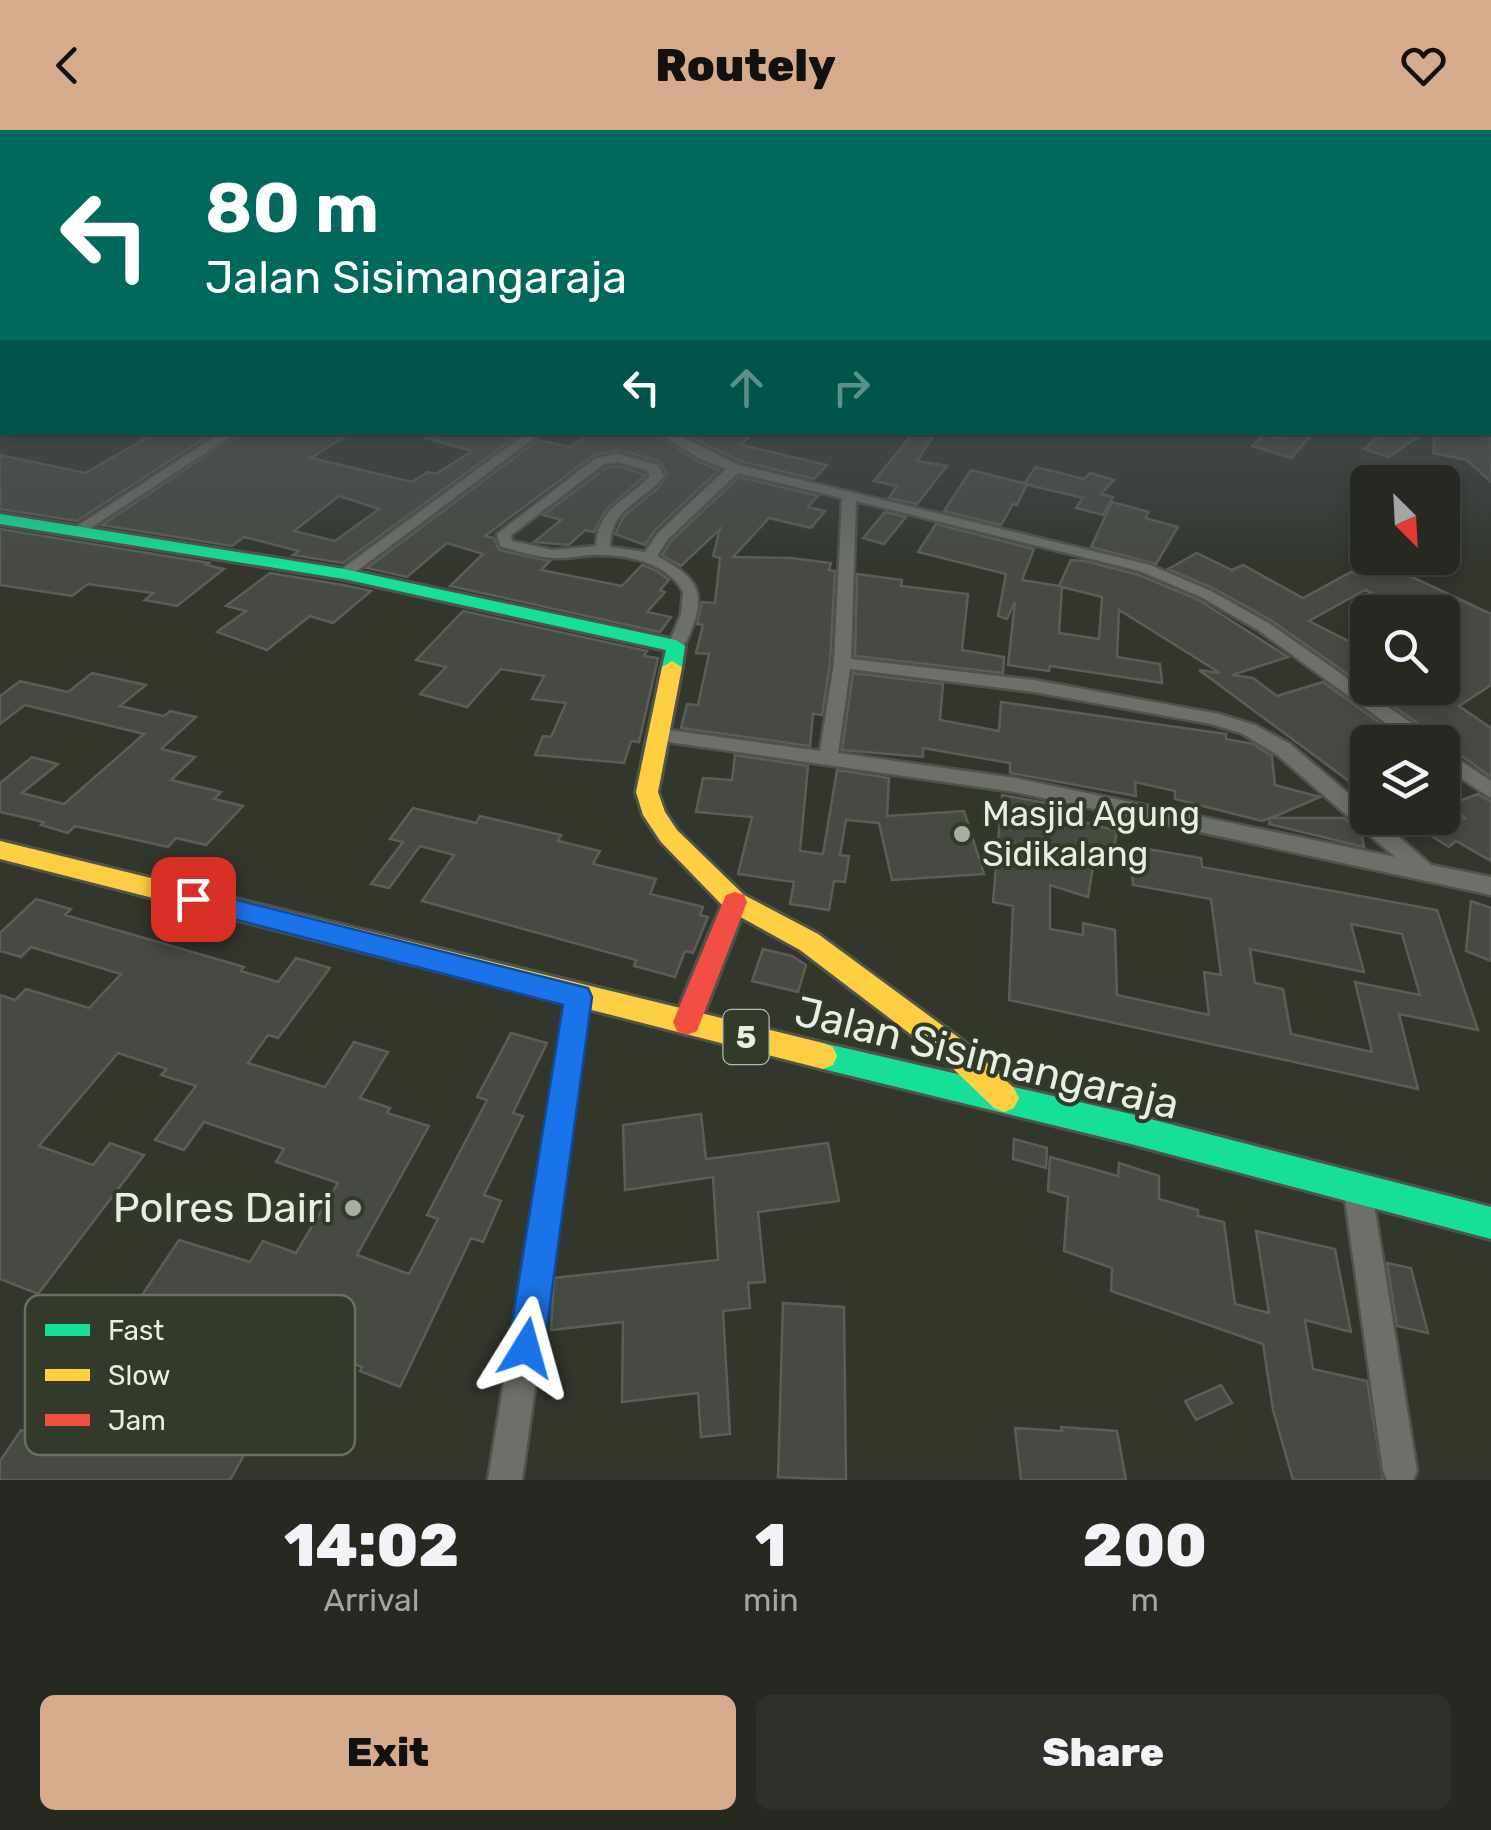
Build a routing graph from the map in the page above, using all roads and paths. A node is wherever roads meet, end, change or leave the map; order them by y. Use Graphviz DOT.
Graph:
graph roads {
  1 [pos="217,441"];
  2 [pos="524,441"];
  3 [pos="679,441"];
  4 [pos="735,468"];
  5 [pos="849,496"];
  6 [pos="0,520"];
  7 [pos="78,530"];
  8 [pos="603,550"];
  9 [pos="649,557"];
  10 [pos="344,574"];
  11 [pos="676,646"];
  12 [pos="842,663"];
  13 [pos="1400,725"];
  14 [pos="661,735"];
  15 [pos="828,757"];
  16 [pos="1460,769"];
  17 [pos="1491,791"];
  18 [pos="0,850"];
  19 [pos="1428,873"];
  20 [pos="1491,886"];
  21 [pos="735,902"];
  22 [pos="578,997"];
  23 [pos="687,1022"];
  24 [pos="1010,1103"];
  25 [pos="1358,1192"];
  26 [pos="1491,1223"];
  27 [pos="1400,1471"];
  28 [pos="505,1480"];
  1 -- 7 [label="street"];
  2 -- 10 [label="street"];
  3 -- 4 [label="street"];
  4 -- 5 [label="street"];
  4 -- 9 [label="street"];
  5 -- 12 [label="street"];
  5 -- 13 [label="street"];
  6 -- 7 [label="main road"];
  7 -- 10 [label="main road"];
  8 -- 8 [label="street"];
  8 -- 9 [label="street"];
  9 -- 11 [label="street"];
  10 -- 11 [label="main road"];
  11 -- 14 [label="main road"];
  12 -- 15 [label="street"];
  12 -- 19 [label="street"];
  14 -- 15 [label="street"];
  14 -- 21 [label="main road"];
  15 -- 19 [label="street"];
  16 -- 17 [label="street"];
  18 -- 22 [label="main road, Jalan Sisimangaraja / 5"];
  19 -- 20 [label="street"];
  21 -- 23 [label="main road"];
  21 -- 24 [label="main road"];
  22 -- 23 [label="main road, Jalan Sisimangaraja / 5"];
  22 -- 28 [label="street"];
  23 -- 24 [label="main road, Jalan Sisimangaraja / 5"];
  24 -- 25 [label="main road, Jalan Sisimangaraja / 5"];
  25 -- 26 [label="main road, Jalan Sisimangaraja / 5"];
  25 -- 27 [label="street"];
}
